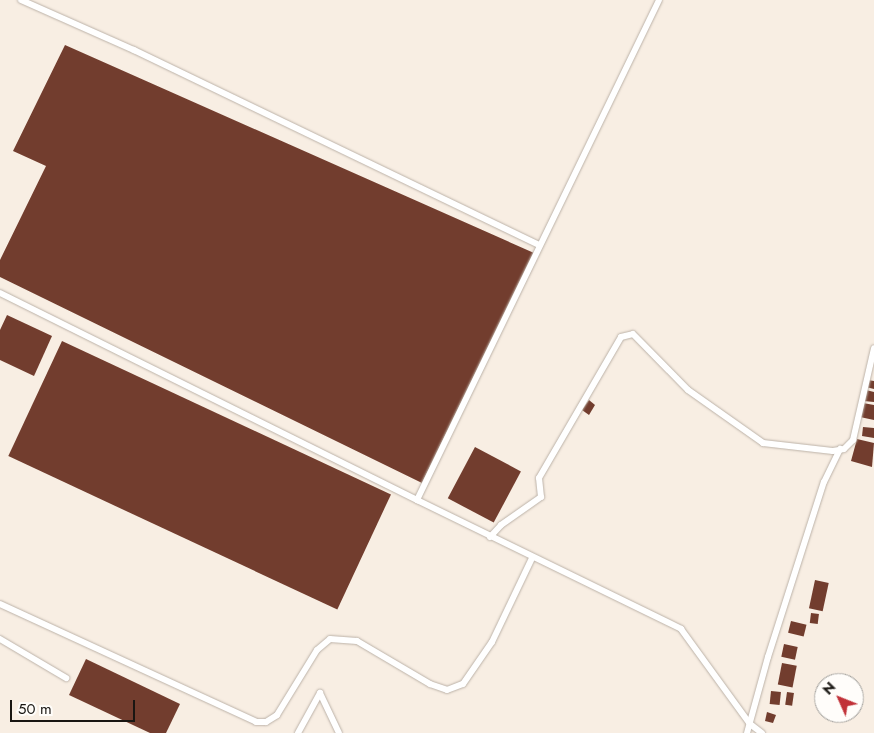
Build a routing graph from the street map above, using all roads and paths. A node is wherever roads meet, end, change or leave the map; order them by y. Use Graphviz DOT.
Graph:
graph roads {
  1 [pos="21,0"];
  2 [pos="650,0"];
  3 [pos="658,2"];
  4 [pos="540,245"];
  5 [pos="0,293"];
  6 [pos="874,348"];
  7 [pos="840,449"];
  8 [pos="417,500"];
  9 [pos="490,537"];
  10 [pos="532,558"];
  11 [pos="0,604"];
  12 [pos="0,639"];
  13 [pos="66,678"];
  14 [pos="750,724"];
  15 [pos="298,733"];
  16 [pos="339,733"];
  17 [pos="747,733"];
  18 [pos="762,733"];
  1 -- 4 [label="lane"];
  2 -- 3 [label="lane"];
  3 -- 4 [label="lane"];
  4 -- 8 [label="lane"];
  5 -- 8 [label="lane"];
  6 -- 7 [label="lane"];
  7 -- 9 [label="lane"];
  7 -- 14 [label="lane"];
  8 -- 9 [label="lane"];
  9 -- 10 [label="lane"];
  10 -- 11 [label="lane"];
  10 -- 14 [label="lane"];
  12 -- 13 [label="lane"];
  14 -- 17 [label="lane"];
  14 -- 18 [label="lane"];
  15 -- 16 [label="lane"];
}
